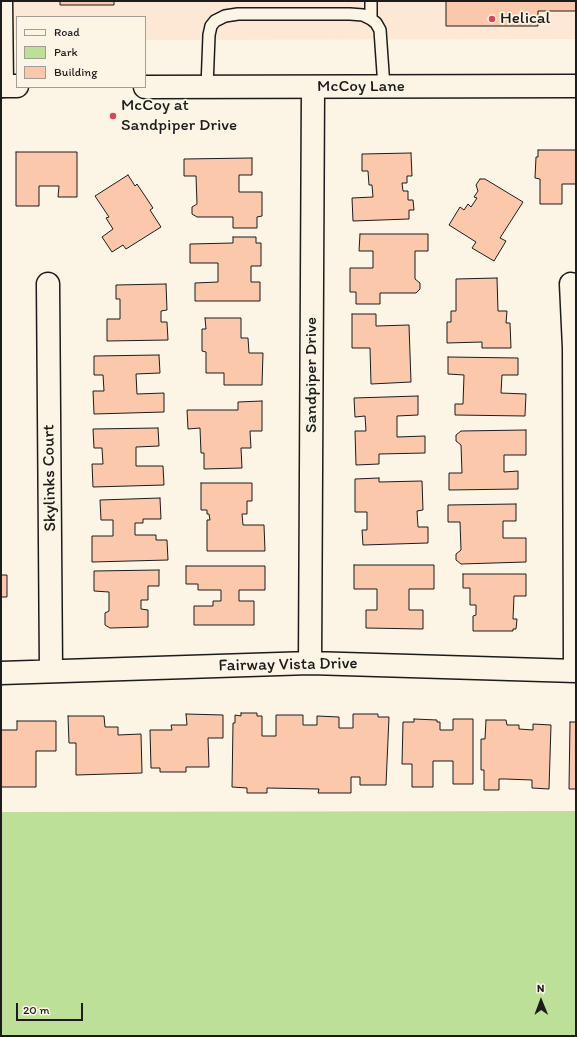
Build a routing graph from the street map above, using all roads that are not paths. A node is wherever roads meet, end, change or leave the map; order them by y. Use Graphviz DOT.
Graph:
graph roads {
  1 [pos="1,1"];
  2 [pos="371,1"];
  3 [pos="371,19"];
  4 [pos="7,86"];
  5 [pos="576,86"];
  6 [pos="146,87"];
  7 [pos="207,87"];
  8 [pos="384,87"];
  9 [pos="313,88"];
  10 [pos="48,284"];
  11 [pos="571,284"];
  12 [pos="310,663"];
  13 [pos="52,671"];
  14 [pos="576,671"];
  15 [pos="1,674"];
  1 -- 4 [label="street"];
  2 -- 3 [label="lane"];
  3 -- 7 [label="lane"];
  3 -- 8 [label="lane"];
  5 -- 8 [label="street, McCoy Lane"];
  6 -- 7 [label="street, McCoy Lane"];
  7 -- 9 [label="street, McCoy Lane"];
  8 -- 9 [label="street, McCoy Lane"];
  9 -- 12 [label="street, Sandpiper Drive"];
  10 -- 13 [label="street, Skylinks Court"];
  11 -- 14 [label="street"];
  12 -- 13 [label="street, Fairway Vista Drive"];
  12 -- 14 [label="street, Fairway Vista Drive"];
  13 -- 15 [label="street, Fairway Vista Drive"];
}
